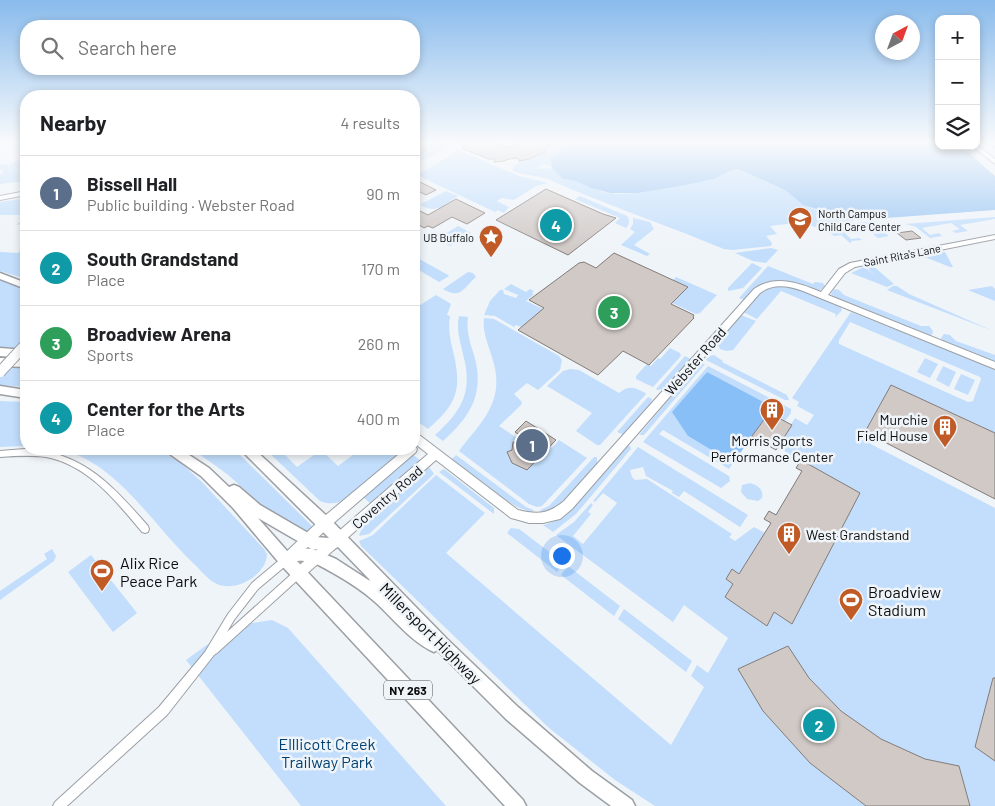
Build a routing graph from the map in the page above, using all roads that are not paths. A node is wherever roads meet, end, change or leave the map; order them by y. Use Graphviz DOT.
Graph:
graph roads {
  1 [pos="20,188"];
  2 [pos="0,191"];
  3 [pos="20,194"];
  4 [pos="0,198"];
  5 [pos="995,237"];
  6 [pos="0,276"];
  7 [pos="20,284"];
  8 [pos="822,296"];
  9 [pos="20,350"];
  10 [pos="0,352"];
  11 [pos="20,354"];
  12 [pos="0,362"];
  13 [pos="20,363"];
  14 [pos="995,366"];
  15 [pos="0,372"];
  16 [pos="0,390"];
  17 [pos="20,395"];
  18 [pos="0,396"];
  19 [pos="20,396"];
  20 [pos="420,446"];
  21 [pos="20,453"];
  22 [pos="0,454"];
  23 [pos="436,454"];
  24 [pos="46,455"];
  25 [pos="180,455"];
  26 [pos="252,455"];
  27 [pos="402,455"];
  28 [pos="205,472"];
  29 [pos="325,523"];
  30 [pos="145,529"];
  31 [pos="339,539"];
  32 [pos="308,540"];
  33 [pos="318,557"];
  34 [pos="286,560"];
  35 [pos="300,573"];
  36 [pos="208,655"];
  37 [pos="456,659"];
  38 [pos="59,806"];
  39 [pos="517,806"];
  40 [pos="626,806"];
  1 -- 2 [label="street"];
  3 -- 4 [label="street"];
  5 -- 8 [label="street, Saint Rita's Lane"];
  6 -- 7 [label="main road"];
  8 -- 14 [label="street, Webster Road"];
  8 -- 23 [label="street, Webster Road"];
  9 -- 15 [label="main road, bridge"];
  10 -- 11 [label="main road"];
  12 -- 13 [label="main road"];
  16 -- 17 [label="main road"];
  18 -- 19 [label="main road"];
  20 -- 23 [label="street, Webster Road"];
  21 -- 22 [label="street"];
  23 -- 31 [label="street, Coventry Road"];
  24 -- 30 [label="street"];
  25 -- 28 [label="main road, NY 263"];
  26 -- 29 [label="main road, Millersport Highway"];
  27 -- 29 [label="street, Coventry Road"];
  28 -- 32 [label="main road"];
  28 -- 34 [label="main road, NY 263"];
  29 -- 31 [label="main road, Millersport Highway"];
  29 -- 32 [label="street, Coventry Road"];
  31 -- 32 [label="main road"];
  31 -- 33 [label="street, Coventry Road"];
  31 -- 37 [label="main road, Millersport Highway"];
  32 -- 34 [label="street, Coventry Road"];
  33 -- 34 [label="main road"];
  33 -- 35 [label="street, Coventry Road"];
  33 -- 37 [label="main road"];
  34 -- 35 [label="main road, NY 263"];
  34 -- 36 [label="street"];
  35 -- 36 [label="street"];
  35 -- 39 [label="main road, NY 263"];
  36 -- 38 [label="street"];
  37 -- 40 [label="main road, Millersport Highway"];
}
